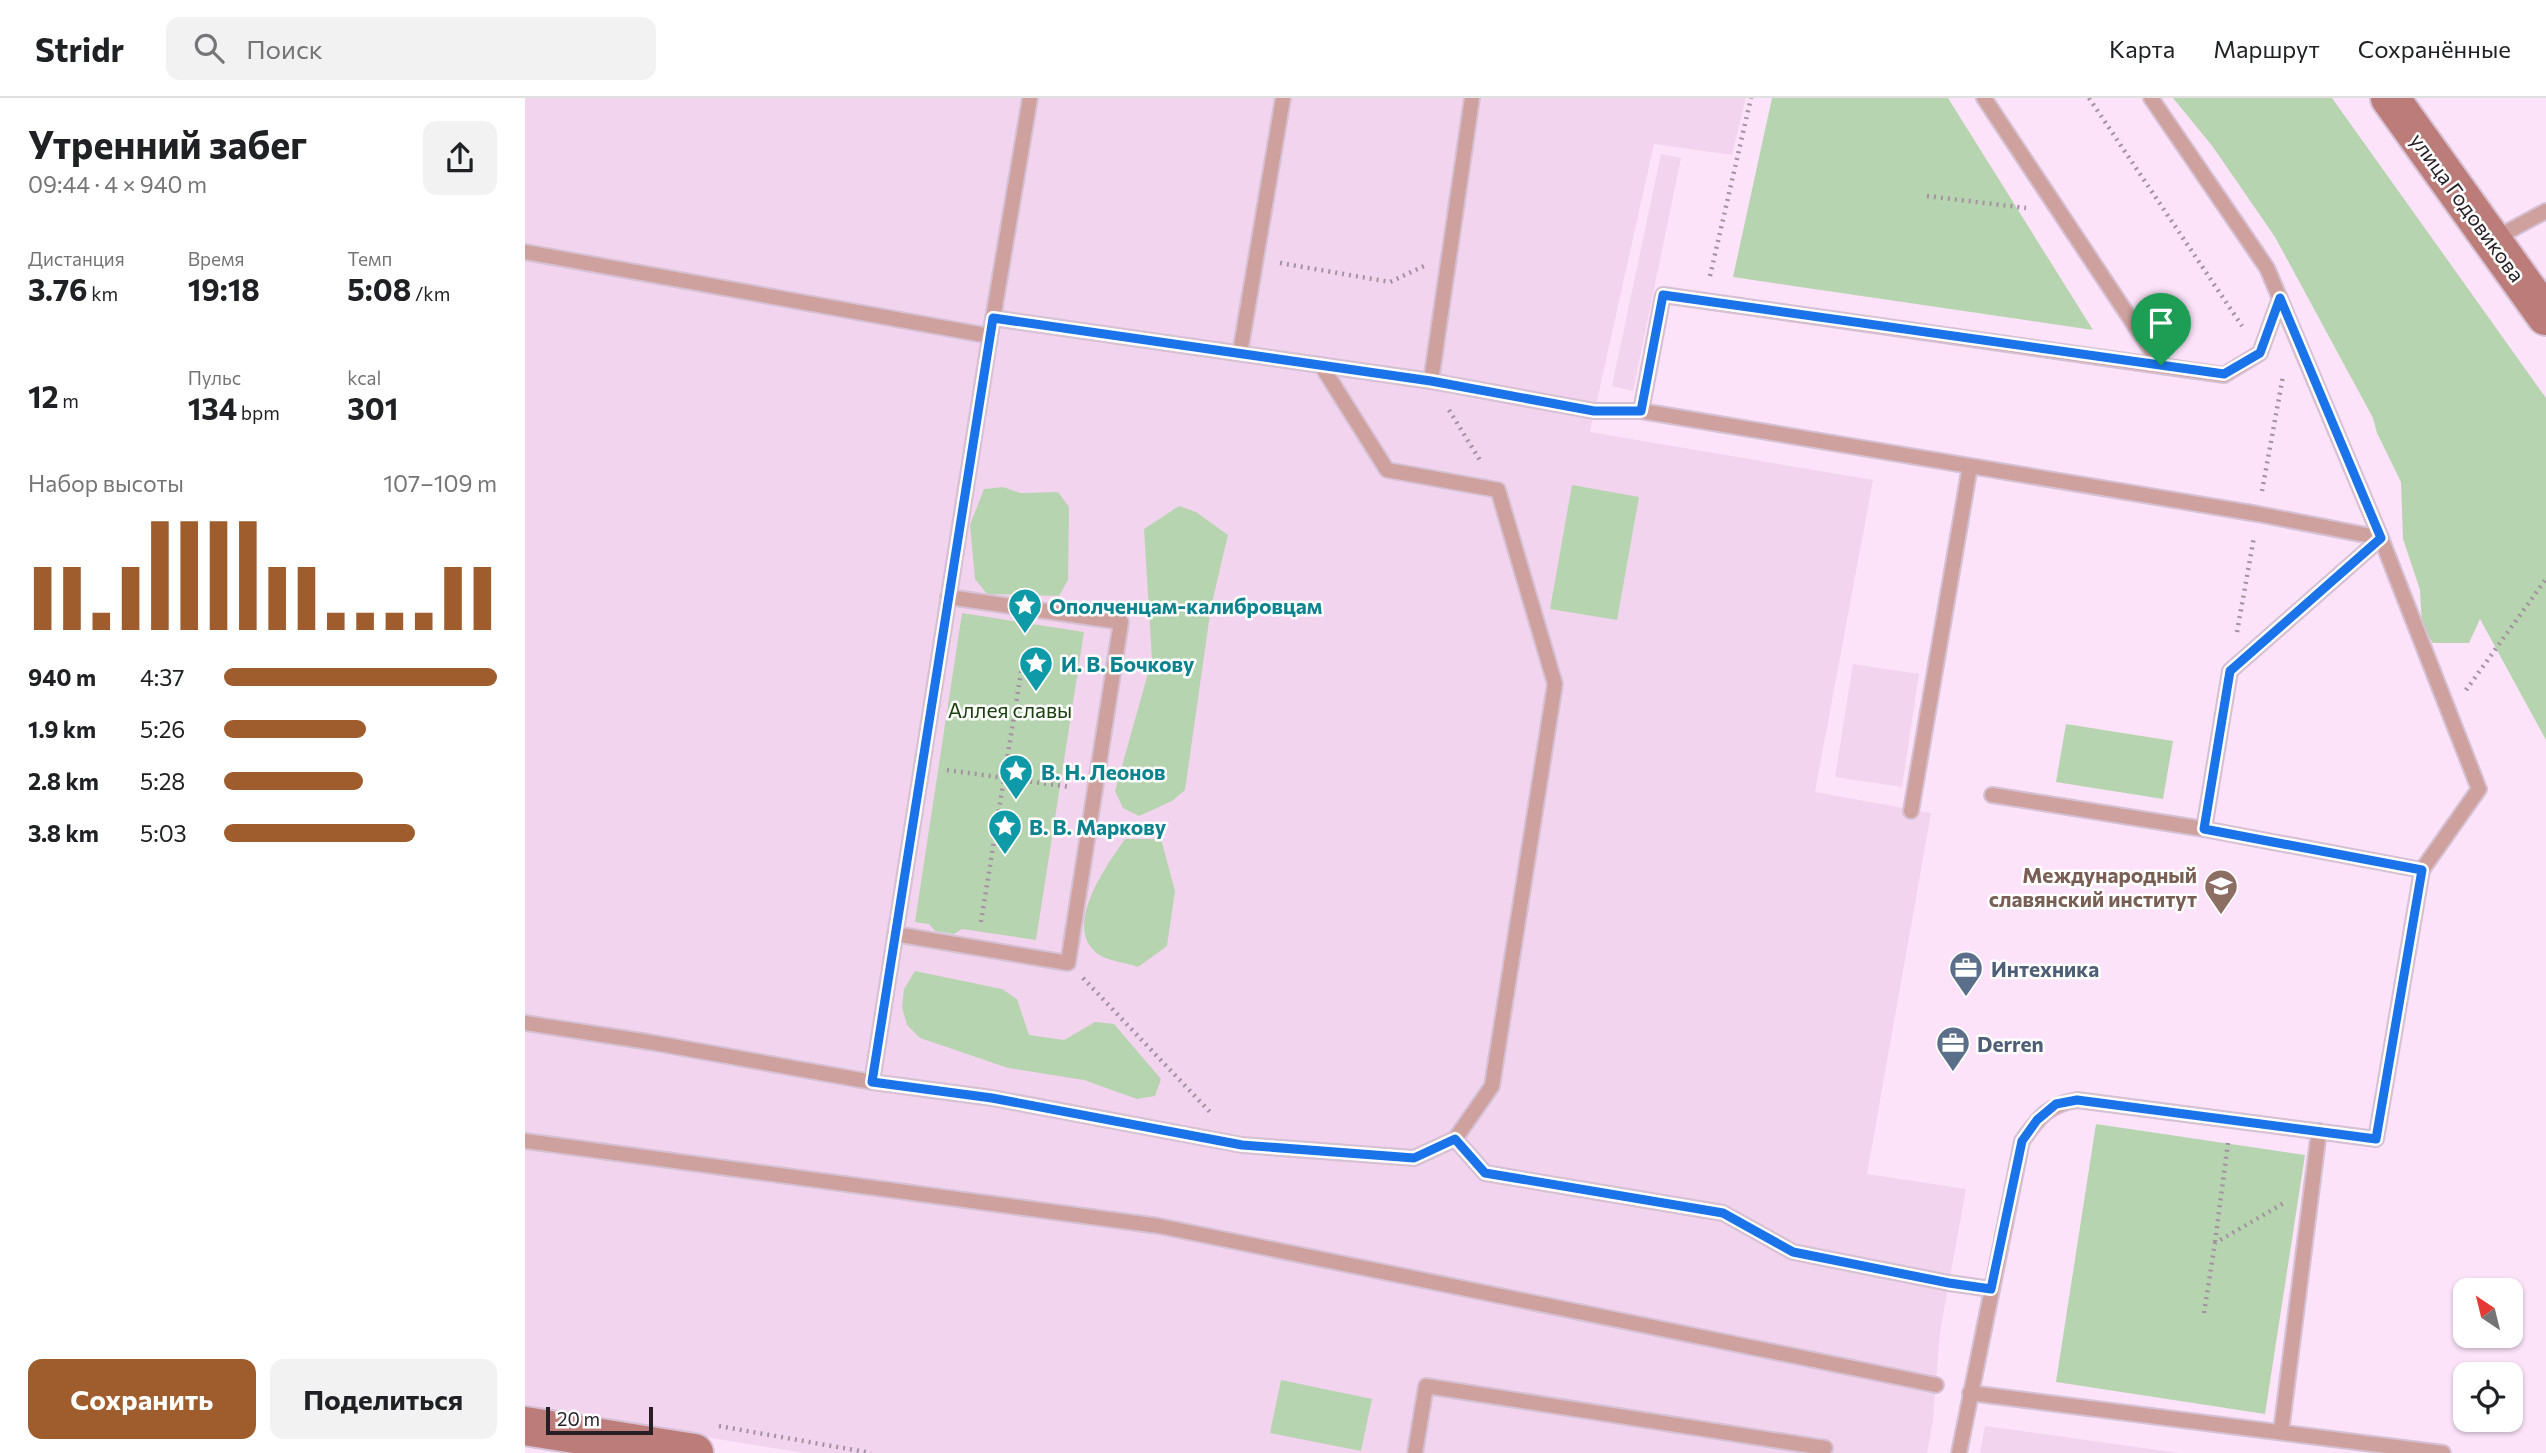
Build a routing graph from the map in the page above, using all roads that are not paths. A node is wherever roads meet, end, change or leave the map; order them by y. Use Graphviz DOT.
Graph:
graph roads {
  1 [pos="1030,98"];
  2 [pos="1283,98"];
  3 [pos="1472,98"];
  4 [pos="1984,98"];
  5 [pos="2151,98"];
  6 [pos="2390,98"];
  7 [pos="2546,211"];
  8 [pos="2492,240"];
  9 [pos="525,252"];
  10 [pos="2280,298"];
  11 [pos="2546,316"];
  12 [pos="993,318"];
  13 [pos="990,336"];
  14 [pos="1240,354"];
  15 [pos="1321,365"];
  16 [pos="2161,365"];
  17 [pos="1431,381"];
  18 [pos="1641,411"];
  19 [pos="1969,466"];
  20 [pos="2381,538"];
  21 [pos="948,597"];
  22 [pos="1992,796"];
  23 [pos="1911,811"];
  24 [pos="2204,829"];
  25 [pos="2422,870"];
  26 [pos="895,934"];
  27 [pos="525,1023"];
  28 [pos="872,1082"];
  29 [pos="2319,1131"];
  30 [pos="1455,1139"];
  31 [pos="525,1141"];
  32 [pos="1991,1289"];
  33 [pos="1936,1385"];
  34 [pos="1970,1393"];
  35 [pos="525,1426"];
  36 [pos="2281,1432"];
  37 [pos="1825,1447"];
  38 [pos="694,1453"];
  39 [pos="1415,1453"];
  40 [pos="1959,1453"];
  41 [pos="2443,1453"];
  1 -- 12 [label="lane"];
  2 -- 14 [label="lane"];
  3 -- 17 [label="lane"];
  4 -- 16 [label="lane"];
  5 -- 10 [label="lane"];
  6 -- 8 [label="street, улица Годовикова"];
  7 -- 8 [label="lane"];
  8 -- 11 [label="street, улица Годовикова"];
  9 -- 13 [label="lane"];
  10 -- 16 [label="lane"];
  10 -- 20 [label="lane"];
  12 -- 13 [label="lane"];
  12 -- 14 [label="lane"];
  13 -- 21 [label="lane"];
  14 -- 15 [label="lane"];
  15 -- 17 [label="lane"];
  15 -- 30 [label="lane"];
  16 -- 18 [label="lane"];
  17 -- 18 [label="lane"];
  18 -- 19 [label="lane"];
  19 -- 20 [label="lane"];
  19 -- 23 [label="lane"];
  20 -- 24 [label="lane"];
  20 -- 25 [label="lane"];
  21 -- 26 [label="lane"];
  21 -- 26 [label="lane"];
  22 -- 24 [label="lane"];
  24 -- 25 [label="lane"];
  25 -- 29 [label="lane"];
  26 -- 28 [label="lane"];
  27 -- 28 [label="lane"];
  28 -- 30 [label="lane"];
  29 -- 32 [label="lane"];
  29 -- 36 [label="lane"];
  30 -- 32 [label="lane"];
  31 -- 33 [label="lane"];
  32 -- 34 [label="lane"];
  34 -- 36 [label="lane"];
  34 -- 40 [label="lane"];
  35 -- 38 [label="street"];
  36 -- 41 [label="lane"];
  37 -- 39 [label="lane"];
}
